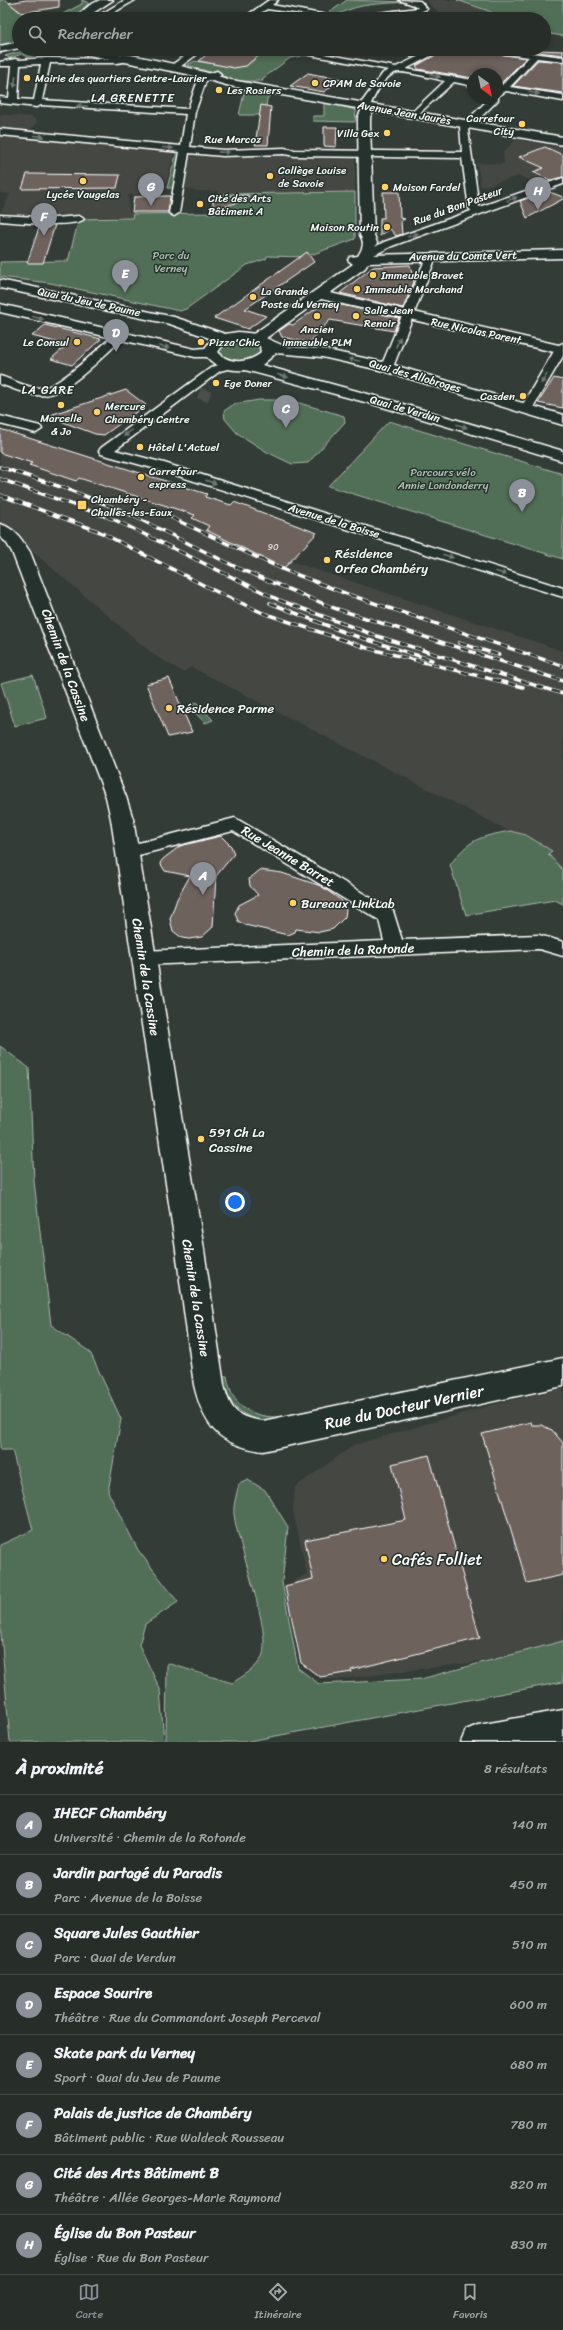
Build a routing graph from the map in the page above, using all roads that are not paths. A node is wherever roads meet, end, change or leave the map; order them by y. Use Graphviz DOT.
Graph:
graph roads {
  1 [pos="132,0"];
  2 [pos="274,0"];
  3 [pos="403,0"];
  4 [pos="100,1"];
  5 [pos="265,6"];
  6 [pos="87,12"];
  7 [pos="110,12"];
  8 [pos="256,12"];
  9 [pos="304,12"];
  10 [pos="408,12"];
  11 [pos="12,46"];
  12 [pos="0,49"];
  13 [pos="110,56"];
  14 [pos="124,56"];
  15 [pos="190,56"];
  16 [pos="324,56"];
  17 [pos="424,56"];
  18 [pos="534,56"];
  19 [pos="542,56"];
  20 [pos="126,59"];
  21 [pos="563,59"];
  22 [pos="46,60"];
  23 [pos="100,61"];
  24 [pos="15,62"];
  25 [pos="0,64"];
  26 [pos="175,66"];
  27 [pos="396,68"];
  28 [pos="96,71"];
  29 [pos="212,76"];
  30 [pos="452,79"];
  31 [pos="467,82"];
  32 [pos="503,86"];
  33 [pos="503,88"];
  34 [pos="563,98"];
  35 [pos="0,100"];
  36 [pos="13,102"];
  37 [pos="37,104"];
  38 [pos="489,104"];
  39 [pos="366,106"];
  40 [pos="191,112"];
  41 [pos="414,115"];
  42 [pos="467,125"];
  43 [pos="0,132"];
  44 [pos="563,141"];
  45 [pos="185,149"];
  46 [pos="364,154"];
  47 [pos="466,156"];
  48 [pos="563,181"];
  49 [pos="479,212"];
  50 [pos="174,213"];
  51 [pos="0,218"];
  52 [pos="79,219"];
  53 [pos="562,255"];
  54 [pos="431,257"];
  55 [pos="362,258"];
  56 [pos="0,284"];
  57 [pos="323,290"];
  58 [pos="0,308"];
  59 [pos="409,316"];
  60 [pos="118,337"];
  61 [pos="223,339"];
  62 [pos="261,341"];
  63 [pos="562,348"];
  64 [pos="224,362"];
  65 [pos="387,367"];
  66 [pos="0,380"];
  67 [pos="187,390"];
  68 [pos="199,393"];
  69 [pos="526,409"];
  70 [pos="0,420"];
  71 [pos="563,420"];
  72 [pos="36,429"];
  73 [pos="563,456"];
  74 [pos="0,529"];
  75 [pos="563,593"];
  76 [pos="126,852"];
  77 [pos="396,948"];
  78 [pos="563,949"];
  79 [pos="142,958"];
  80 [pos="563,1372"];
  81 [pos="245,1435"];
  82 [pos="563,1726"];
  83 [pos="478,1742"];
  1 -- 7 [label="street"];
  2 -- 5 [label="street"];
  3 -- 10 [label="street"];
  4 -- 6 [label="main road"];
  5 -- 8 [label="street"];
  5 -- 9 [label="street"];
  11 -- 12 [label="main road"];
  13 -- 20 [label="main road"];
  14 -- 26 [label="main road"];
  15 -- 26 [label="street"];
  16 -- 27 [label="street"];
  17 -- 27 [label="street"];
  18 -- 32 [label="street"];
  19 -- 21 [label="street"];
  20 -- 23 [label="street"];
  20 -- 26 [label="main road"];
  22 -- 23 [label="street"];
  22 -- 24 [label="street"];
  22 -- 37 [label="street"];
  23 -- 28 [label="street"];
  24 -- 25 [label="street"];
  24 -- 36 [label="street, one-way"];
  26 -- 29 [label="main road, Avenue Jean Jaurès"];
  27 -- 30 [label="street, one-way"];
  27 -- 39 [label="street"];
  29 -- 39 [label="main road, Avenue Jean Jaurès"];
  29 -- 40 [label="street"];
  30 -- 31 [label="street"];
  30 -- 41 [label="street"];
  33 -- 34 [label="street, one-way"];
  35 -- 36 [label="street"];
  36 -- 37 [label="street"];
  40 -- 37 [label="street, one-way"];
  38 -- 42 [label="street"];
  39 -- 41 [label="main road, Avenue Jean Jaurès"];
  39 -- 46 [label="main road"];
  40 -- 45 [label="street"];
  41 -- 42 [label="main road, Avenue Jean Jaurès"];
  42 -- 44 [label="main road, Avenue Jean Jaurès"];
  42 -- 47 [label="street"];
  43 -- 45 [label="street, Rue Marcoz, one-way"];
  45 -- 46 [label="street, Rue Marcoz, one-way"];
  45 -- 50 [label="street"];
  46 -- 47 [label="street, Rue Marcoz"];
  46 -- 55 [label="main road"];
  47 -- 49 [label="street"];
  49 -- 48 [label="street, Rue du Bon Pasteur, one-way"];
  55 -- 49 [label="street, Rue du Bon Pasteur, one-way"];
  51 -- 52 [label="street"];
  53 -- 54 [label="main road, Avenue du Comte Vert"];
  54 -- 55 [label="main road, Avenue du Comte Vert"];
  54 -- 59 [label="street"];
  55 -- 57 [label="main road"];
  56 -- 61 [label="main road, Quai du Jeu de Paume"];
  57 -- 59 [label="main road, Rue Nicolas Parent"];
  57 -- 62 [label="main road"];
  58 -- 60 [label="main road, one-way"];
  59 -- 63 [label="main road, Rue Nicolas Parent"];
  65 -- 59 [label="street, one-way"];
  60 -- 64 [label="main road, one-way"];
  60 -- 66 [label="street"];
  61 -- 62 [label="main road, Quai des Allobroges"];
  61 -- 64 [label="main road"];
  62 -- 64 [label="main road"];
  65 -- 62 [label="main road, Quai des Allobroges, one-way"];
  63 -- 69 [label="street, one-way"];
  64 -- 67 [label="street"];
  64 -- 73 [label="main road, Quai de Verdun, one-way"];
  65 -- 69 [label="main road, Quai des Allobroges"];
  67 -- 68 [label="street"];
  67 -- 75 [label="street, Avenue de la Boisse, one-way"];
  69 -- 71 [label="main road, Quai des Allobroges"];
  70 -- 72 [label="street"];
  74 -- 76 [label="main road, Chemin de la Cassine"];
  76 -- 77 [label="street, Rue Jeanne Barret"];
  76 -- 79 [label="main road, Chemin de la Cassine"];
  77 -- 78 [label="street, Chemin de la Rotonde"];
  77 -- 79 [label="street, Chemin de la Rotonde"];
  79 -- 81 [label="main road, Chemin de la Cassine"];
  80 -- 81 [label="main road, Rue du Docteur Vernier"];
  82 -- 83 [label="main road"];
}
